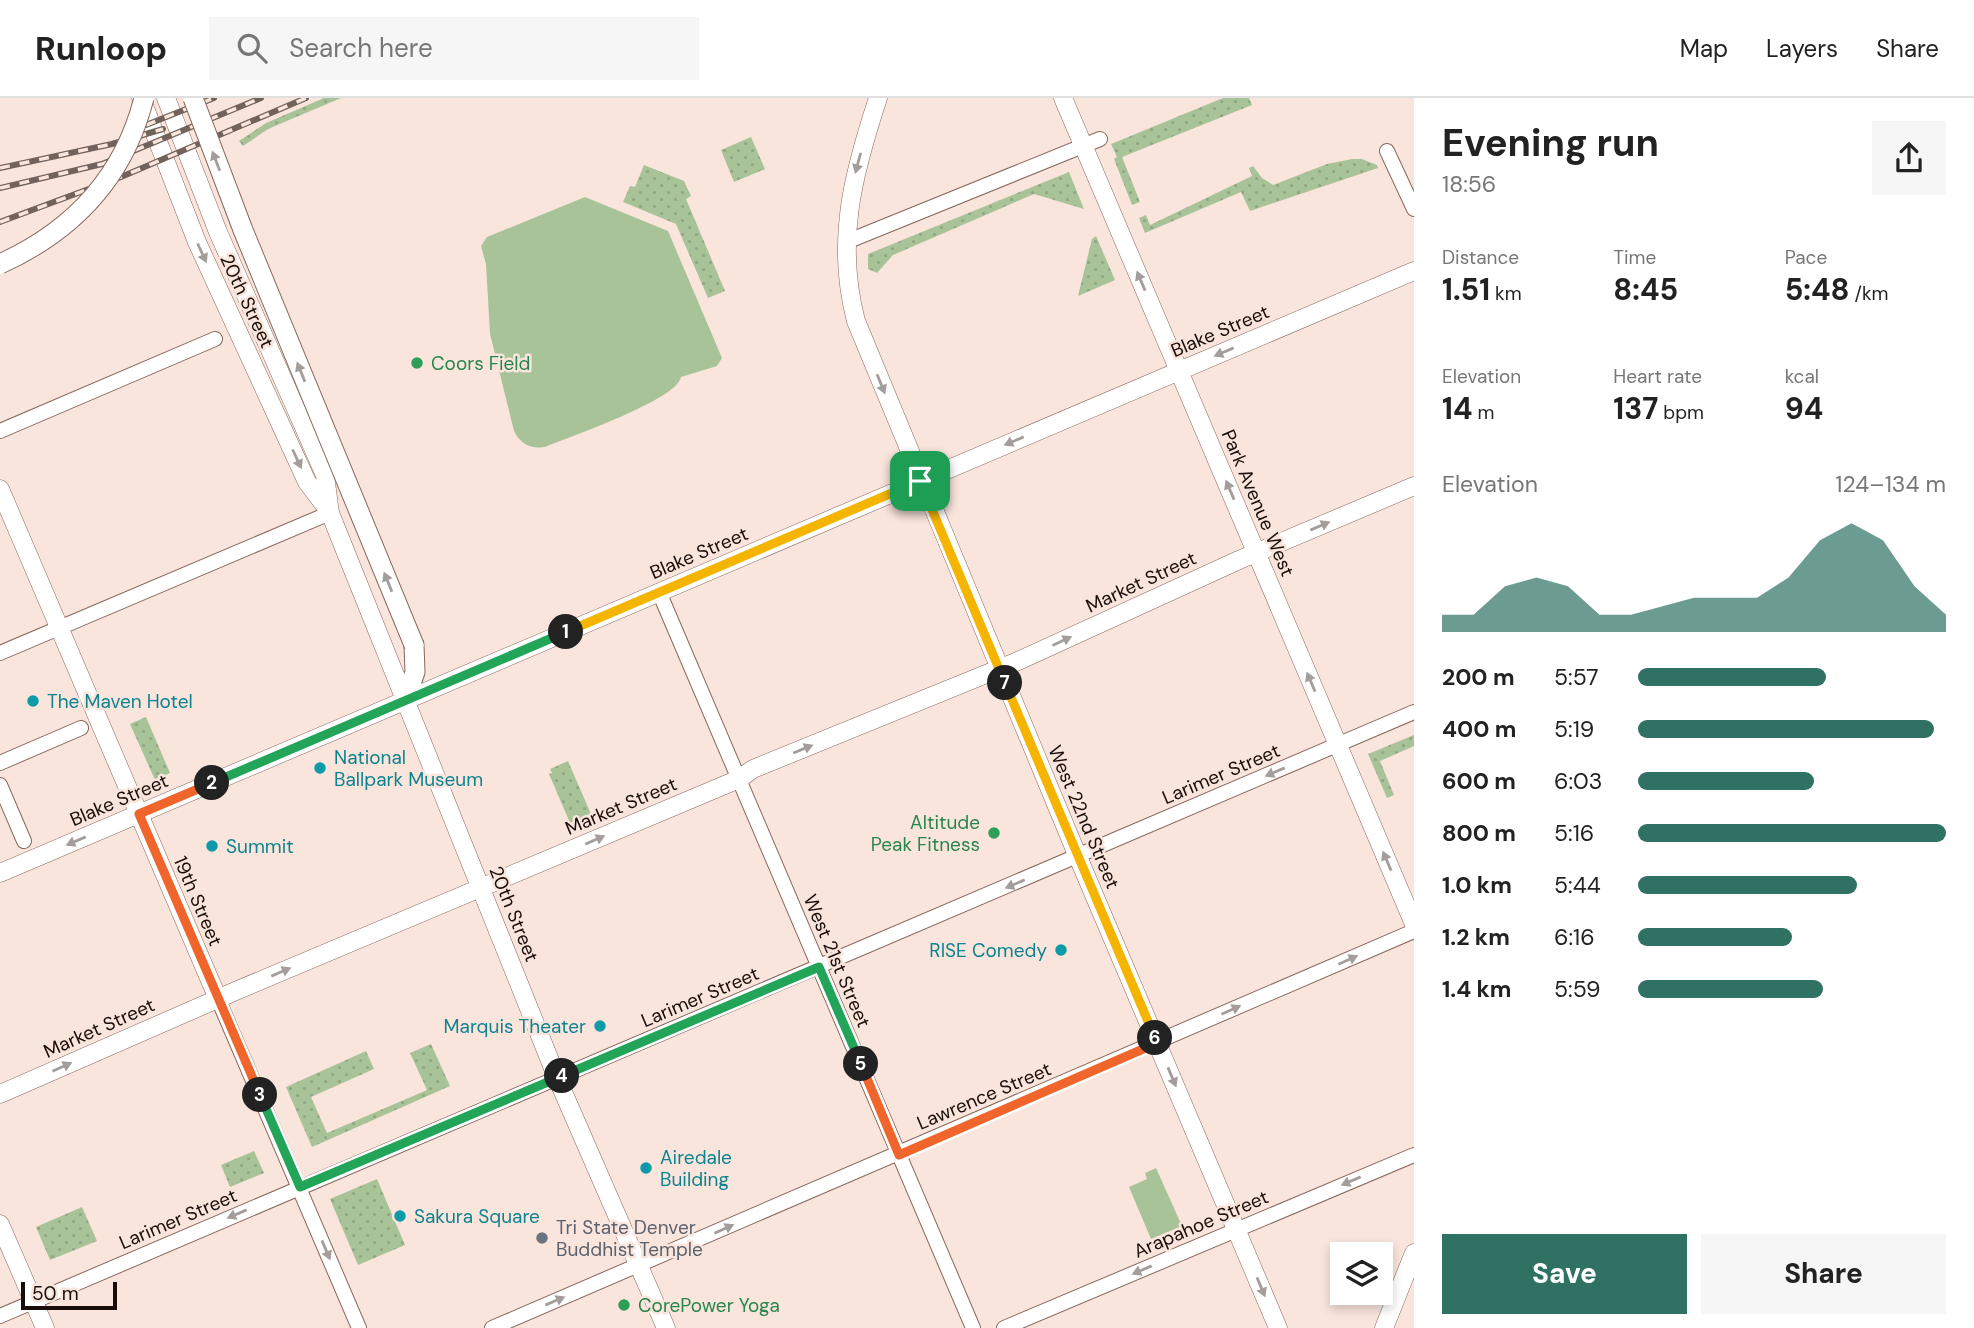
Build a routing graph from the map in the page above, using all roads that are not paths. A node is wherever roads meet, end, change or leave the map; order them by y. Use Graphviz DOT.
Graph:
graph roads {
  1 [pos="142,98"];
  2 [pos="166,98"];
  3 [pos="192,98"];
  4 [pos="878,98"];
  5 [pos="1063,98"];
  6 [pos="1092,149"];
  7 [pos="1387,151"];
  8 [pos="1414,209"];
  9 [pos="846,242"];
  10 [pos="0,264"];
  11 [pos="1414,271"];
  12 [pos="215,339"];
  13 [pos="1179,371"];
  14 [pos="0,431"];
  15 [pos="920,481"];
  16 [pos="1414,486"];
  17 [pos="0,489"];
  18 [pos="330,513"];
  19 [pos="1257,553"];
  20 [pos="663,601"];
  21 [pos="60,627"];
  22 [pos="0,653"];
  23 [pos="999,669"];
  24 [pos="405,701"];
  25 [pos="1414,712"];
  26 [pos="81,728"];
  27 [pos="1338,745"];
  28 [pos="0,763"];
  29 [pos="739,779"];
  30 [pos="0,785"];
  31 [pos="139,814"];
  32 [pos="24,841"];
  33 [pos="1078,857"];
  34 [pos="0,873"];
  35 [pos="481,888"];
  36 [pos="1414,924"];
  37 [pos="1414,931"];
  38 [pos="819,967"];
  39 [pos="218,999"];
  40 [pos="1157,1043"];
  41 [pos="557,1078"];
  42 [pos="0,1094"];
  43 [pos="899,1155"];
  44 [pos="1414,1155"];
  45 [pos="300,1187"];
  46 [pos="0,1224"];
  47 [pos="1237,1230"];
  48 [pos="1414,1253"];
  49 [pos="639,1265"];
  50 [pos="34,1302"];
  51 [pos="0,1316"];
  52 [pos="45,1328"];
  53 [pos="359,1328"];
  54 [pos="492,1328"];
  55 [pos="666,1328"];
  56 [pos="973,1328"];
  57 [pos="1004,1328"];
  58 [pos="1279,1328"];
  59 [pos="1384,1328"];
  1 -- 10 [label="highway, bridge"];
  1 -- 18 [label="main road, 20th Street, one-way"];
  2 -- 18 [label="main road, 20th Street"];
  24 -- 3 [label="highway, one-way, bridge"];
  4 -- 9 [label="main road, one-way"];
  5 -- 6 [label="main road, Park Avenue West"];
  6 -- 9 [label="street"];
  13 -- 6 [label="main road, Park Avenue West, one-way"];
  7 -- 8 [label="street"];
  9 -- 15 [label="main road, West 22nd Street, one-way"];
  11 -- 13 [label="main road, Blake Street, one-way"];
  12 -- 14 [label="street"];
  13 -- 15 [label="main road, Blake Street, one-way"];
  19 -- 13 [label="main road, Park Avenue West, one-way"];
  15 -- 20 [label="main road, Blake Street"];
  15 -- 23 [label="main road, West 22nd Street"];
  19 -- 16 [label="main road, Market Street, one-way"];
  17 -- 21 [label="main road, 19th Street"];
  18 -- 21 [label="street"];
  18 -- 24 [label="main road, 20th Street"];
  23 -- 19 [label="main road, Market Street, one-way"];
  27 -- 19 [label="main road, Park Avenue West, one-way"];
  20 -- 24 [label="main road, Blake Street"];
  20 -- 29 [label="street, West 21st Street"];
  21 -- 22 [label="street"];
  21 -- 31 [label="main road, 19th Street"];
  29 -- 23 [label="main road, Market Street, one-way"];
  23 -- 33 [label="main road, West 22nd Street"];
  24 -- 31 [label="main road, Blake Street"];
  24 -- 35 [label="main road, 20th Street"];
  25 -- 27 [label="street, Larimer Street"];
  26 -- 28 [label="street"];
  27 -- 33 [label="street, Larimer Street, one-way"];
  36 -- 27 [label="main road, Park Avenue West, one-way"];
  35 -- 29 [label="main road, Market Street, one-way"];
  29 -- 38 [label="street, West 21st Street"];
  30 -- 32 [label="street"];
  31 -- 34 [label="main road, Blake Street, one-way"];
  31 -- 39 [label="main road, 19th Street"];
  33 -- 38 [label="street, Larimer Street, one-way"];
  33 -- 40 [label="main road, West 22nd Street"];
  39 -- 35 [label="main road, Market Street, one-way"];
  35 -- 41 [label="main road, 20th Street"];
  40 -- 37 [label="street, Lawrence Street, one-way"];
  38 -- 41 [label="street, Larimer Street"];
  38 -- 43 [label="street, West 21st Street"];
  42 -- 39 [label="main road, Market Street, one-way"];
  39 -- 45 [label="street, 19th Street"];
  40 -- 43 [label="street, Lawrence Street"];
  40 -- 47 [label="main road, West 22nd Street, one-way"];
  41 -- 45 [label="street, Larimer Street"];
  41 -- 49 [label="main road, 20th Street"];
  49 -- 43 [label="street, Lawrence Street, one-way"];
  43 -- 56 [label="street, West 21st Street"];
  44 -- 47 [label="street, Arapahoe Street, one-way"];
  45 -- 50 [label="street, Larimer Street, one-way"];
  45 -- 53 [label="street, 19th Street, one-way"];
  46 -- 50 [label="main road"];
  47 -- 57 [label="street, Arapahoe Street, one-way"];
  47 -- 58 [label="main road, West 22nd Street, one-way"];
  48 -- 59 [label="main road"];
  54 -- 49 [label="street, Lawrence Street, one-way"];
  49 -- 55 [label="main road, 20th Street"];
  50 -- 51 [label="street, Larimer Street"];
  50 -- 52 [label="main road"];
}
